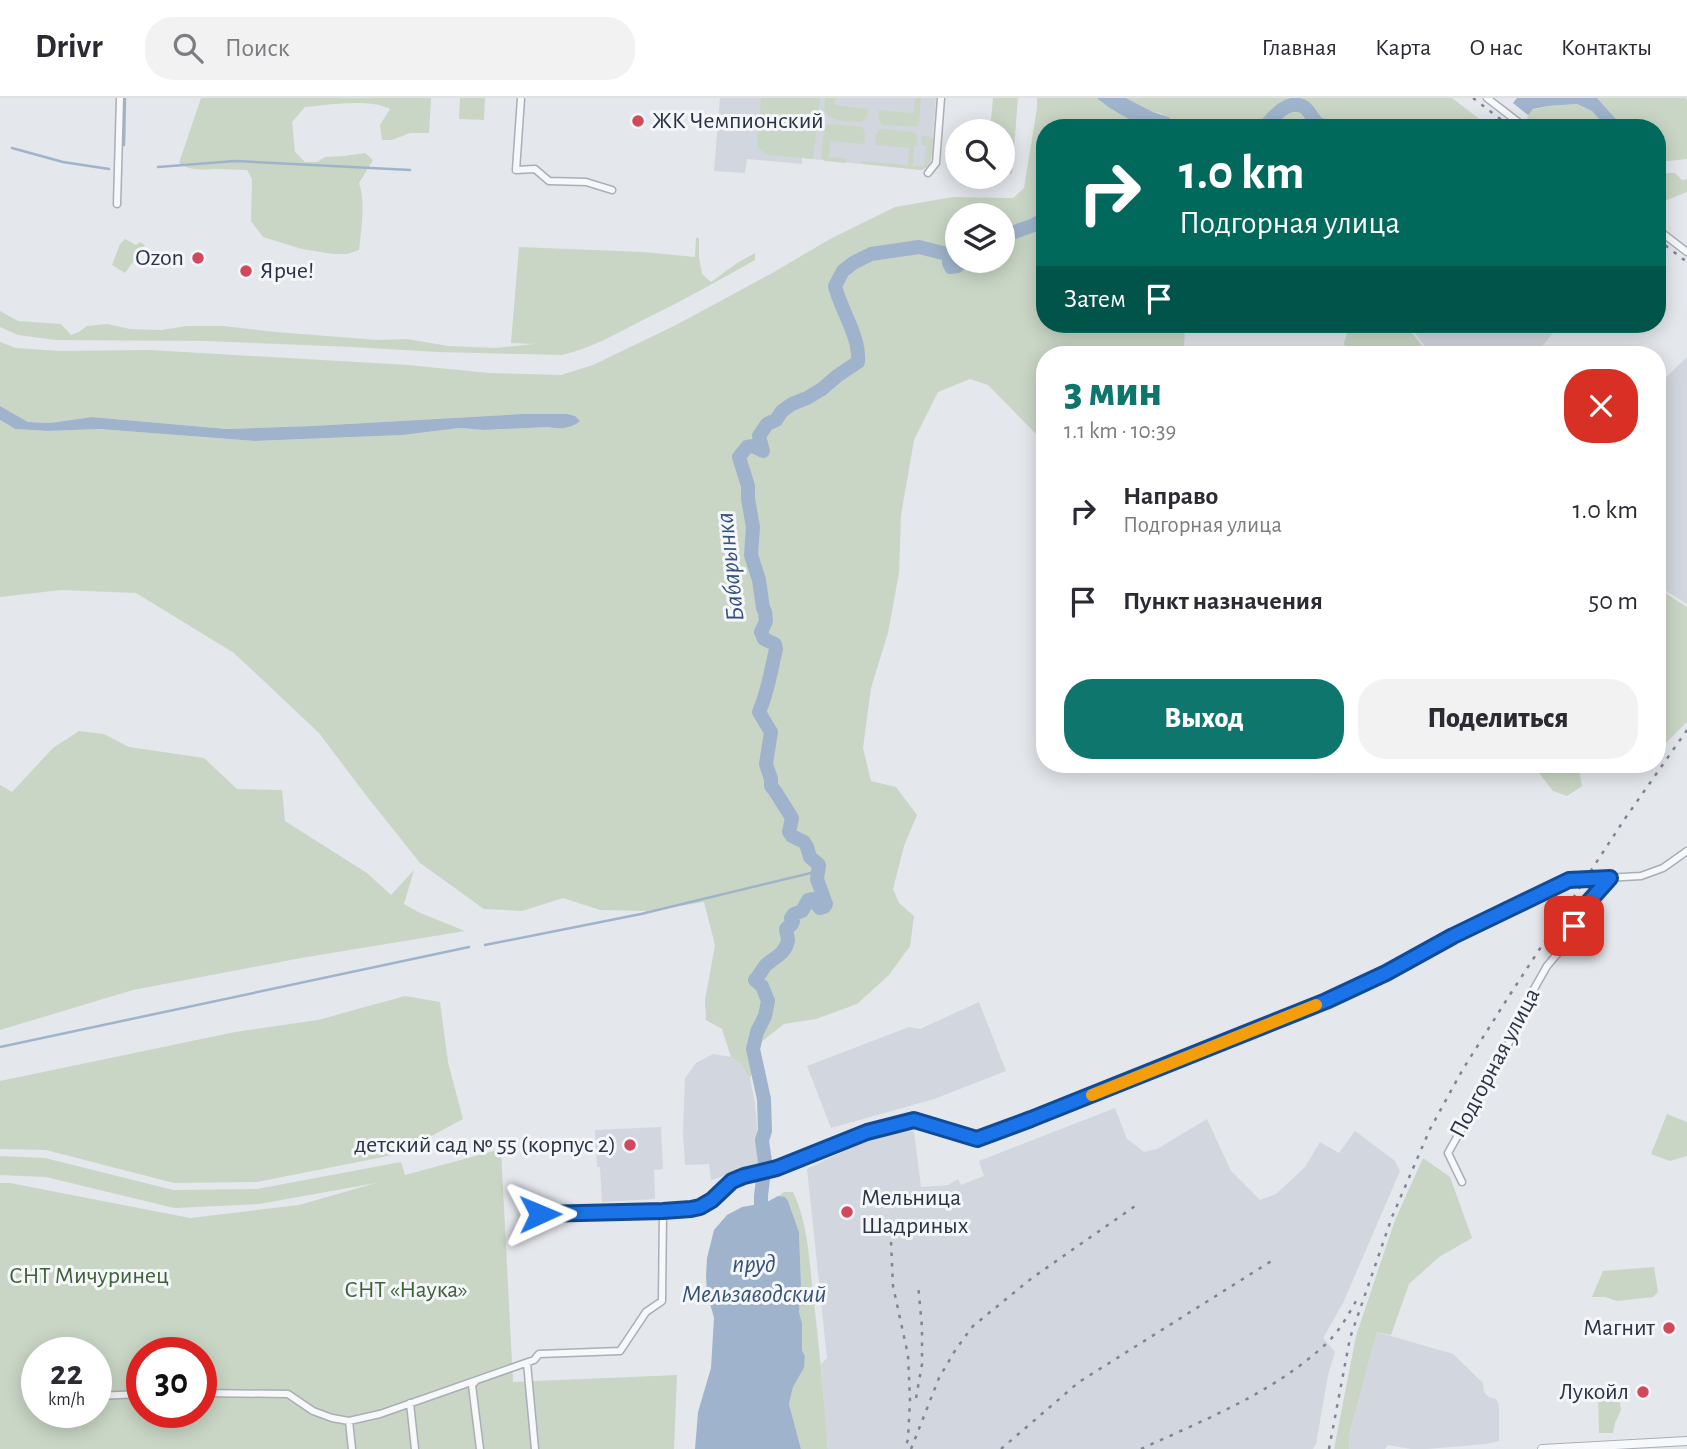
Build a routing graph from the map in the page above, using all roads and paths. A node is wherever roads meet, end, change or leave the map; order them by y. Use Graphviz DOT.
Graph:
graph roads {
  1 [pos="120,98"];
  2 [pos="521,98"];
  3 [pos="941,98"];
  4 [pos="1487,98"];
  5 [pos="1514,119"];
  6 [pos="928,173"];
  7 [pos="612,190"];
  8 [pos="117,204"];
  9 [pos="1666,236"];
  10 [pos="1687,252"];
  11 [pos="1687,851"];
  12 [pos="1610,878"];
  13 [pos="1462,1182"];
  14 [pos="663,1211"];
  15 [pos="540,1214"];
  16 [pos="527,1363"];
  17 [pos="476,1381"];
  18 [pos="217,1393"];
  19 [pos="410,1403"];
  20 [pos="349,1421"];
  21 [pos="1687,1441"];
  22 [pos="352,1449"];
  23 [pos="415,1449"];
  24 [pos="480,1449"];
  25 [pos="535,1449"];
  26 [pos="1542,1449"];
  1 -- 8 [label="street"];
  2 -- 7 [label="street"];
  3 -- 6 [label="street"];
  4 -- 5 [label="street"];
  9 -- 10 [label="street"];
  11 -- 12 [label="street"];
  12 -- 13 [label="street, Подгорная улица"];
  12 -- 14 [label="street"];
  14 -- 15 [label="street"];
  14 -- 16 [label="street"];
  16 -- 17 [label="street"];
  16 -- 25 [label="street"];
  17 -- 19 [label="street"];
  17 -- 24 [label="street"];
  18 -- 20 [label="street"];
  19 -- 20 [label="street"];
  19 -- 23 [label="street"];
  20 -- 22 [label="street"];
  21 -- 26 [label="street"];
}
